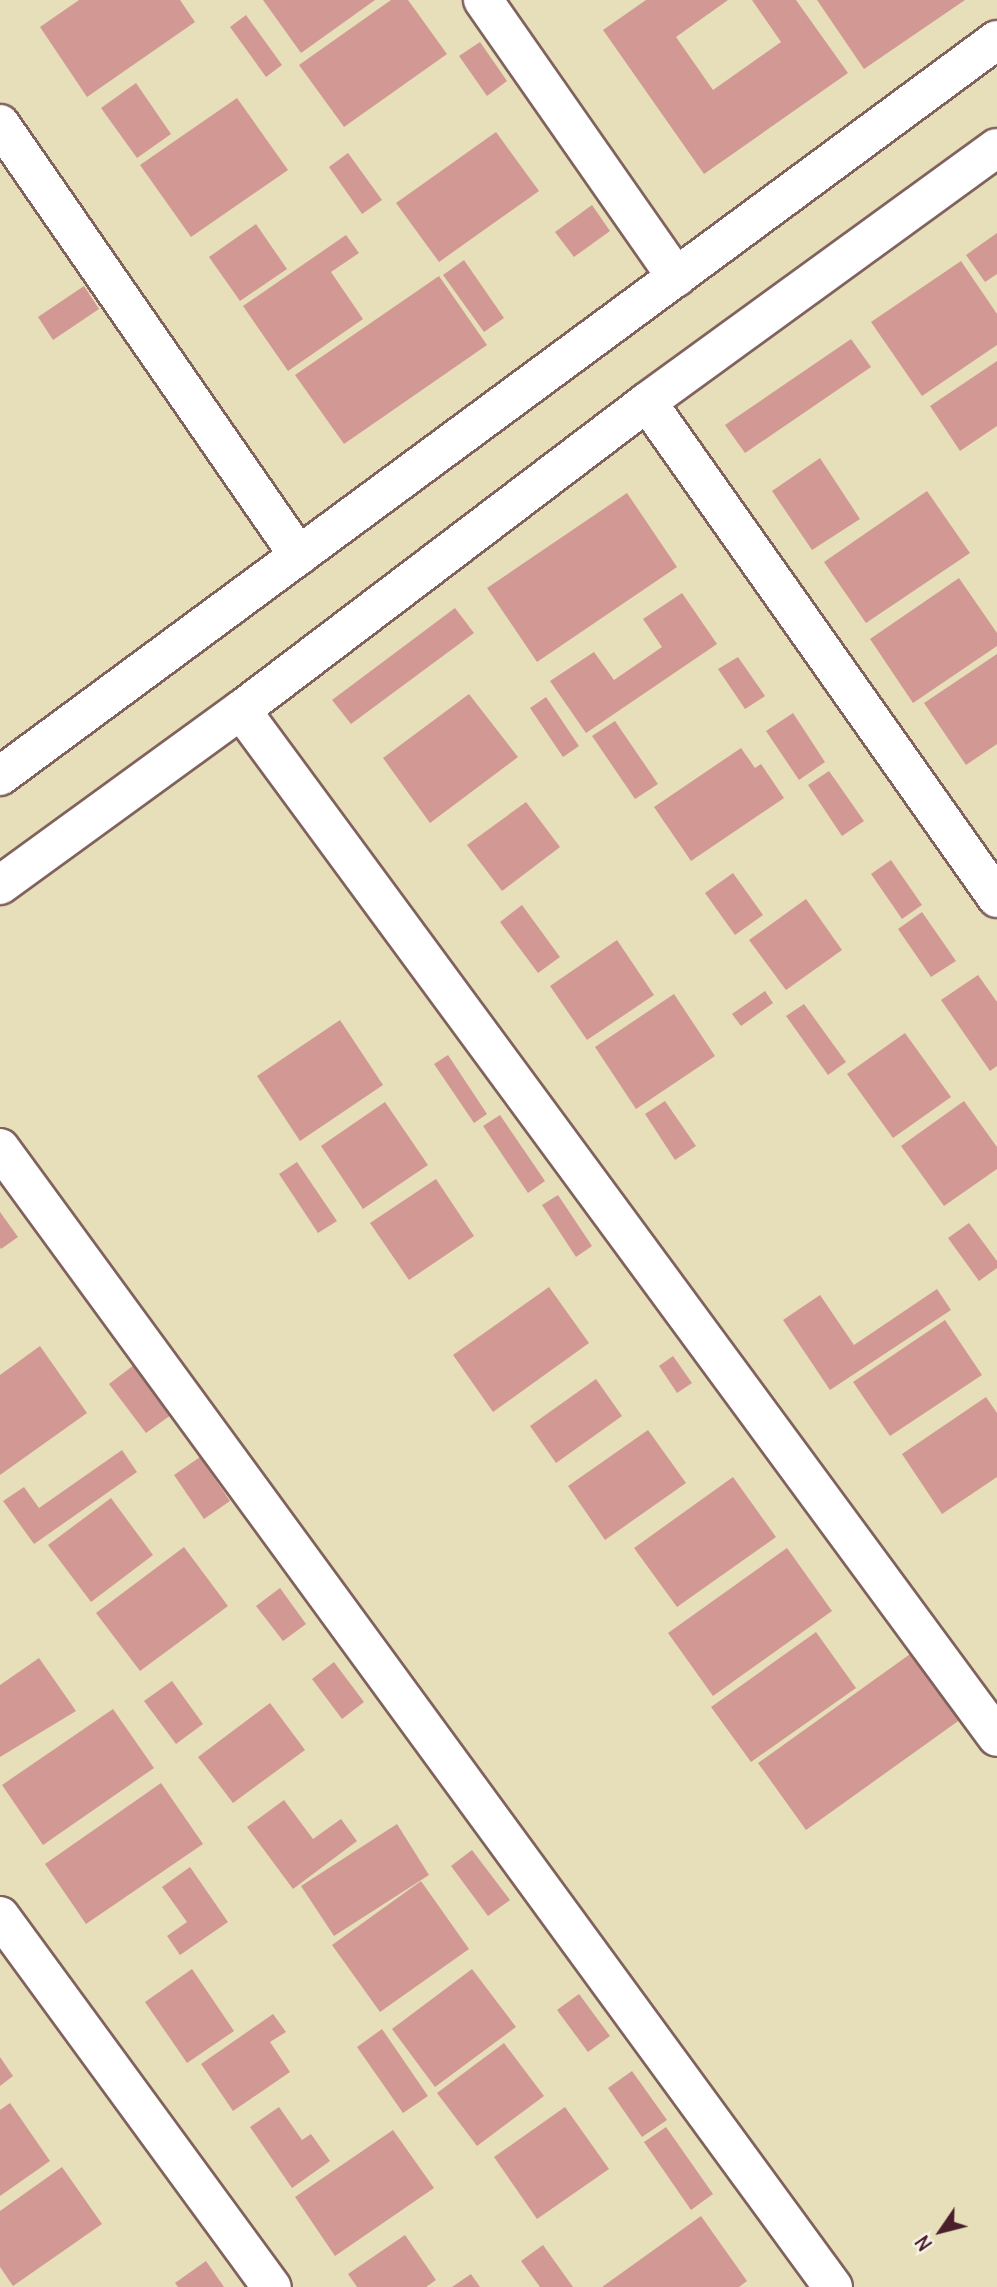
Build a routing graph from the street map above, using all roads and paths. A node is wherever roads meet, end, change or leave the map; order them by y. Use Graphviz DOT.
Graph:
graph roads {
  1 [pos="483,0"];
  2 [pos="997,40"];
  3 [pos="0,124"];
  4 [pos="997,148"];
  5 [pos="676,277"];
  6 [pos="647,402"];
  7 [pos="299,556"];
  8 [pos="241,710"];
  9 [pos="0,776"];
  10 [pos="0,885"];
  11 [pos="997,898"];
  12 [pos="0,1147"];
  13 [pos="997,1737"];
  14 [pos="0,1916"];
  15 [pos="272,2287"];
  16 [pos="833,2287"];
  1 -- 5 [label="street"];
  2 -- 5 [label="street"];
  3 -- 7 [label="street"];
  4 -- 6 [label="street"];
  5 -- 7 [label="street"];
  6 -- 8 [label="street"];
  6 -- 11 [label="street"];
  7 -- 9 [label="street"];
  8 -- 10 [label="street"];
  8 -- 13 [label="street"];
  12 -- 16 [label="street"];
  14 -- 15 [label="street"];
}
